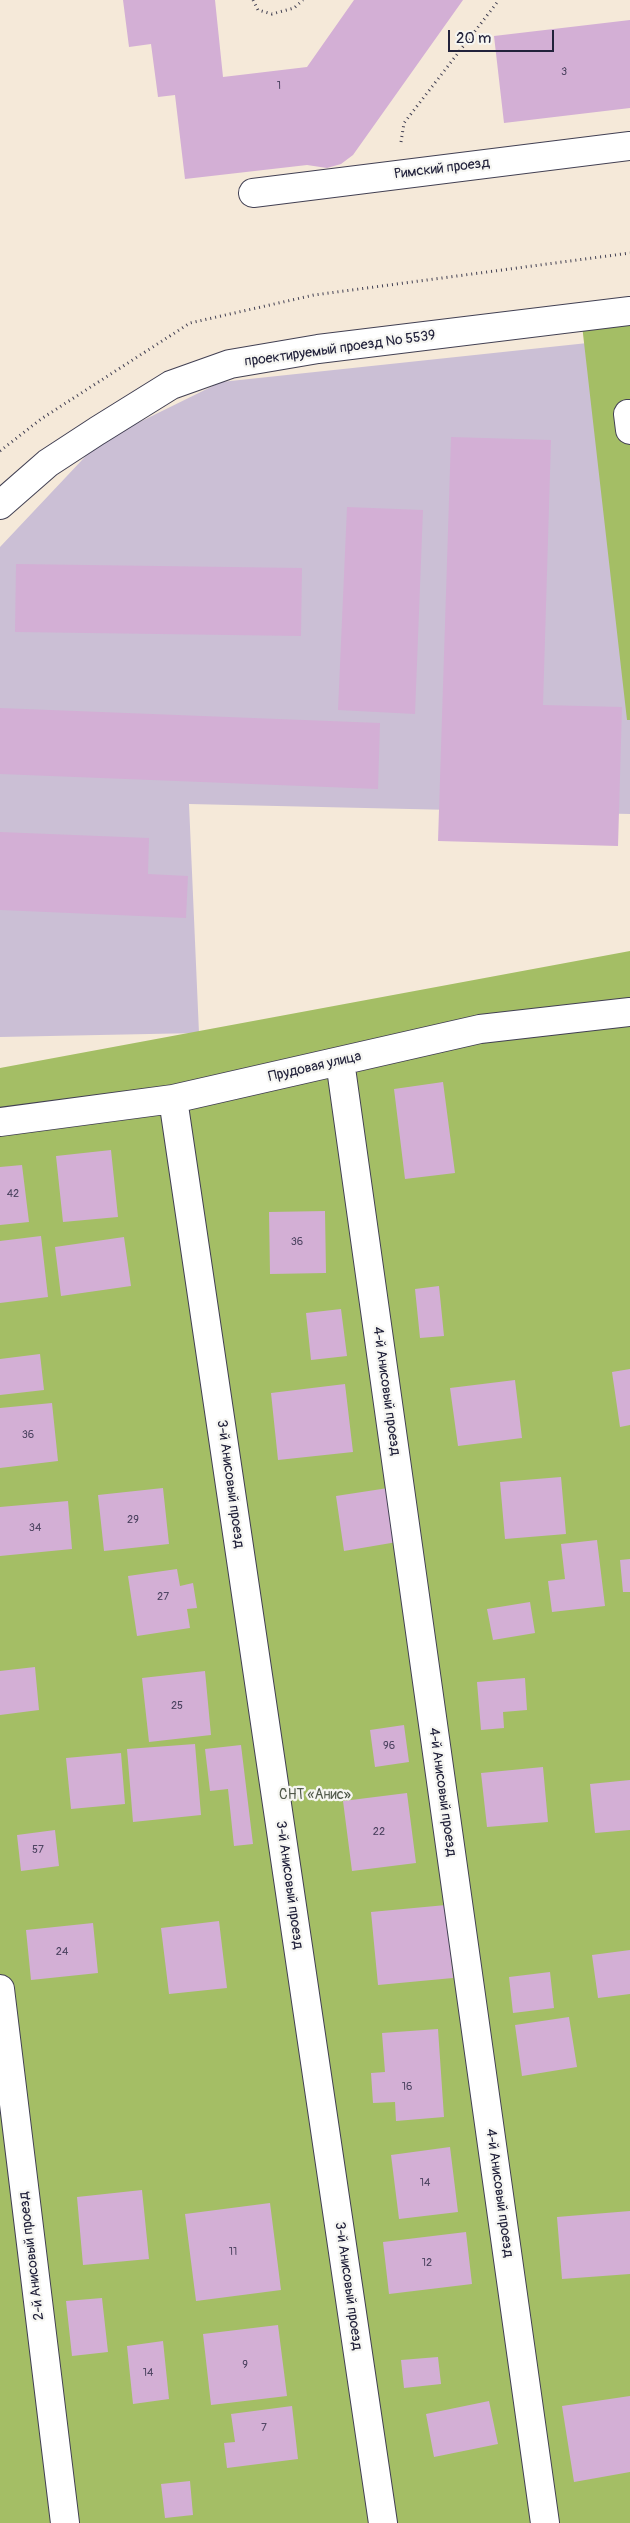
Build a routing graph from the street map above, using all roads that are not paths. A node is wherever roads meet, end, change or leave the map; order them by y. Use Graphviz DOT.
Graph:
graph roads {
  1 [pos="630,146"];
  2 [pos="253,192"];
  3 [pos="630,311"];
  4 [pos="0,505"];
  5 [pos="630,1012"];
  6 [pos="340,1061"];
  7 [pos="173,1099"];
  8 [pos="0,1122"];
  9 [pos="0,1989"];
  10 [pos="64,2523"];
  11 [pos="382,2523"];
  12 [pos="545,2523"];
  1 -- 2 [label="street, Римский проезд"];
  3 -- 4 [label="street, проектируемый проезд № 5539"];
  5 -- 6 [label="street, Прудовая улица"];
  6 -- 7 [label="street, Прудовая улица"];
  6 -- 12 [label="street, 4-й Анисовый проезд"];
  7 -- 8 [label="street, Прудовая улица"];
  7 -- 11 [label="street, 3-й Анисовый проезд"];
  9 -- 10 [label="street, 2-й Анисовый проезд"];
}
